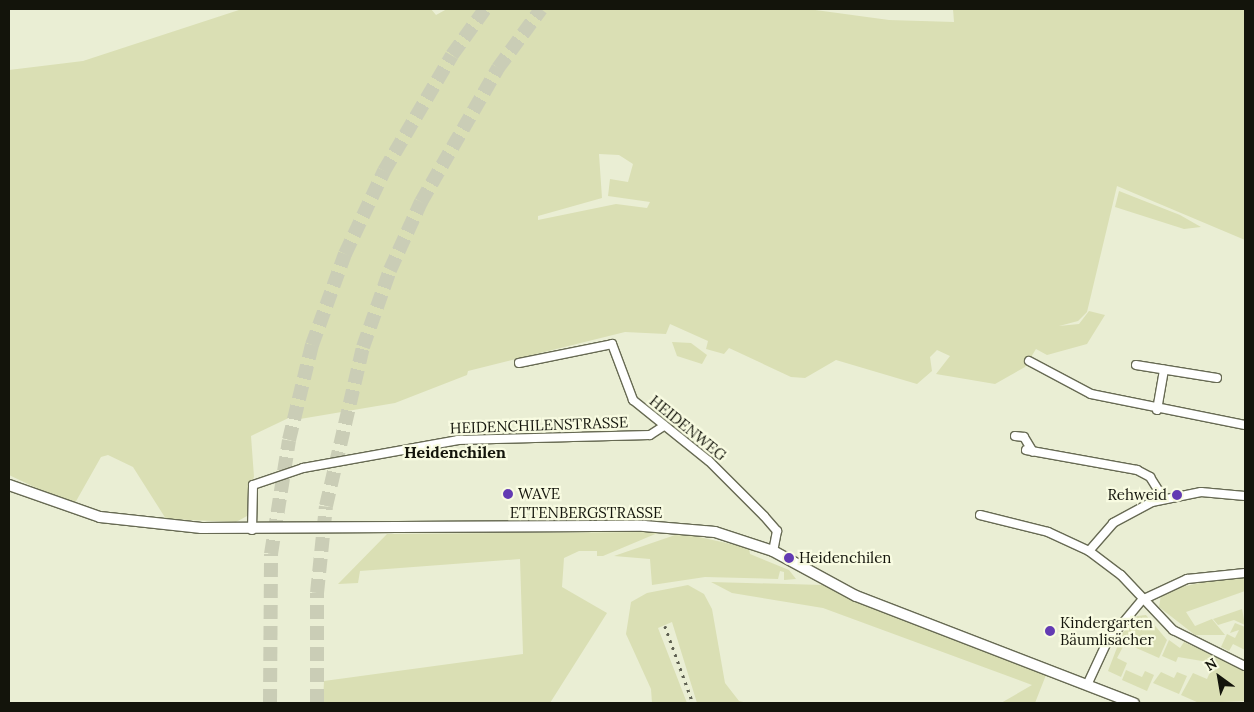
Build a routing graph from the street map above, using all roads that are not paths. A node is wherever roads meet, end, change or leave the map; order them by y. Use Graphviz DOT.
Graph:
graph roads {
  1 [pos="1029,361"];
  2 [pos="519,362"];
  3 [pos="1136,365"];
  4 [pos="1164,370"];
  5 [pos="1217,378"];
  6 [pos="1157,410"];
  7 [pos="1245,425"];
  8 [pos="664,426"];
  9 [pos="1015,436"];
  10 [pos="9,485"];
  11 [pos="1245,496"];
  12 [pos="1163,498"];
  13 [pos="980,514"];
  14 [pos="252,530"];
  15 [pos="773,551"];
  16 [pos="1089,551"];
  17 [pos="1245,573"];
  18 [pos="1142,600"];
  19 [pos="1245,666"];
  20 [pos="1088,684"];
  21 [pos="1134,703"];
  1 -- 6 [label="street"];
  2 -- 8 [label="street, HEIDENWEG"];
  3 -- 4 [label="street"];
  4 -- 5 [label="street"];
  4 -- 6 [label="street"];
  6 -- 7 [label="street"];
  8 -- 14 [label="street, HEIDENCHILENSTRASSE"];
  8 -- 15 [label="street, HEIDENWEG"];
  9 -- 12 [label="street"];
  10 -- 14 [label="street, ETTENBERGSTRASSE"];
  11 -- 12 [label="street"];
  12 -- 16 [label="street"];
  13 -- 16 [label="street"];
  14 -- 15 [label="street, ETTENBERGSTRASSE"];
  15 -- 20 [label="street, ETTENBERGSTRASSE"];
  16 -- 18 [label="street"];
  17 -- 18 [label="street"];
  18 -- 19 [label="street"];
  18 -- 20 [label="street"];
  20 -- 21 [label="street, ETTENBERGSTRASSE"];
}
